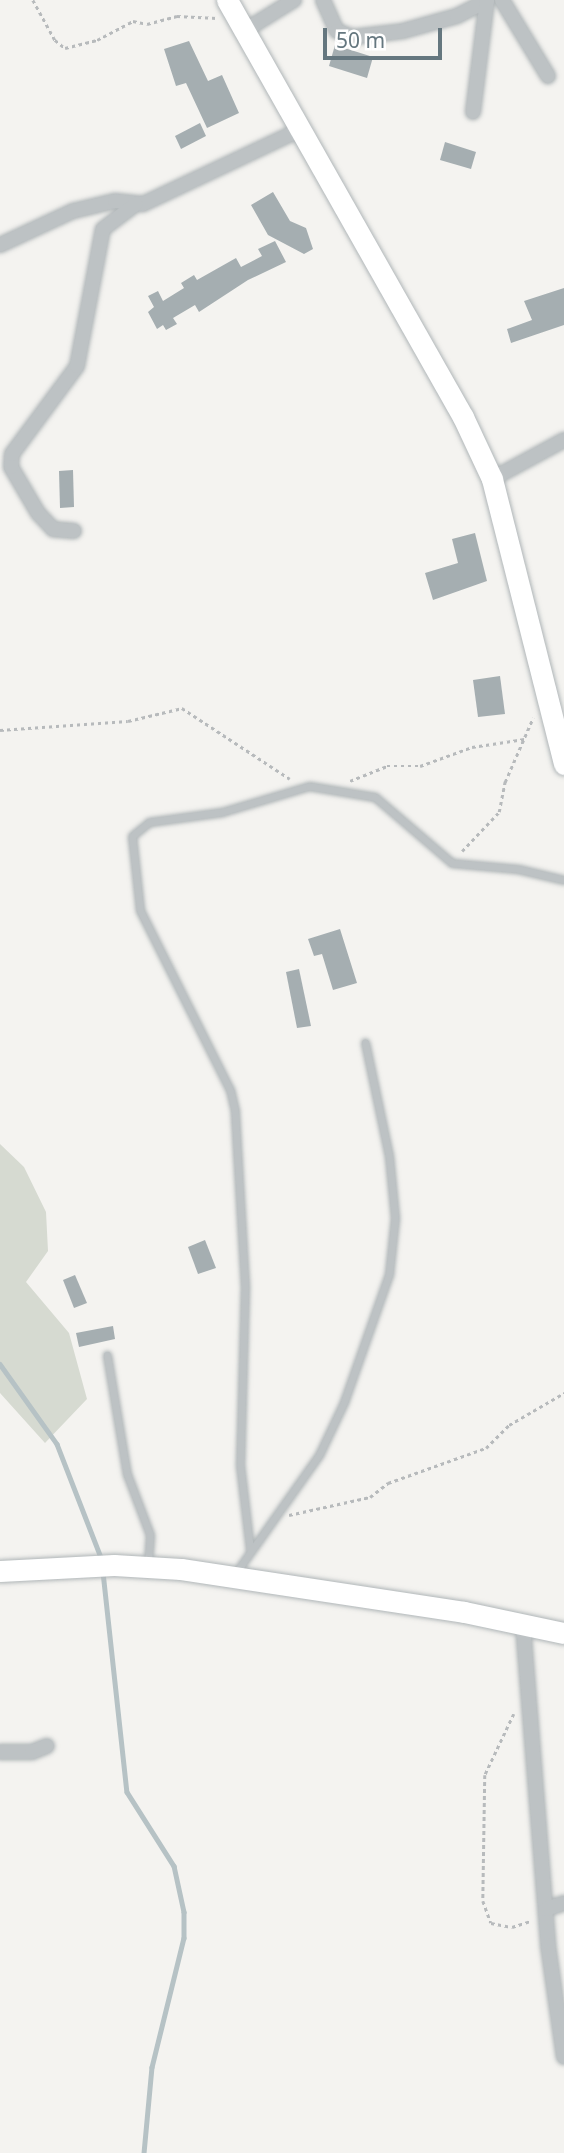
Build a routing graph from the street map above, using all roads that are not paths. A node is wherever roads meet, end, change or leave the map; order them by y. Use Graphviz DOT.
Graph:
graph roads {
  1 [pos="227,0"];
  2 [pos="293,0"];
  3 [pos="323,0"];
  4 [pos="487,0"];
  5 [pos="502,0"];
  6 [pos="241,25"];
  7 [pos="548,76"];
  8 [pos="472,111"];
  9 [pos="302,129"];
  10 [pos="136,204"];
  11 [pos="0,245"];
  12 [pos="564,440"];
  13 [pos="492,480"];
  14 [pos="74,531"];
  15 [pos="564,764"];
  16 [pos="564,880"];
  17 [pos="365,1042"];
  18 [pos="107,1355"];
  19 [pos="250,1549"];
  20 [pos="148,1567"];
  21 [pos="0,1571"];
  22 [pos="233,1578"];
  23 [pos="523,1625"];
  24 [pos="564,1633"];
  25 [pos="47,1746"];
  26 [pos="0,1752"];
  27 [pos="564,1903"];
  28 [pos="546,1913"];
  29 [pos="564,2057"];
  1 -- 6 [label="street"];
  2 -- 6 [label="street"];
  3 -- 4 [label="street"];
  4 -- 8 [label="street"];
  5 -- 7 [label="street"];
  6 -- 9 [label="street"];
  9 -- 10 [label="street"];
  9 -- 13 [label="street"];
  10 -- 11 [label="street"];
  10 -- 14 [label="street"];
  12 -- 13 [label="street"];
  13 -- 15 [label="street"];
  16 -- 19 [label="lane"];
  17 -- 19 [label="lane"];
  18 -- 20 [label="lane"];
  19 -- 22 [label="lane"];
  20 -- 21 [label="street"];
  20 -- 22 [label="street"];
  22 -- 23 [label="street"];
  23 -- 24 [label="street"];
  23 -- 28 [label="street"];
  25 -- 26 [label="street"];
  27 -- 28 [label="street"];
  28 -- 29 [label="street"];
}
